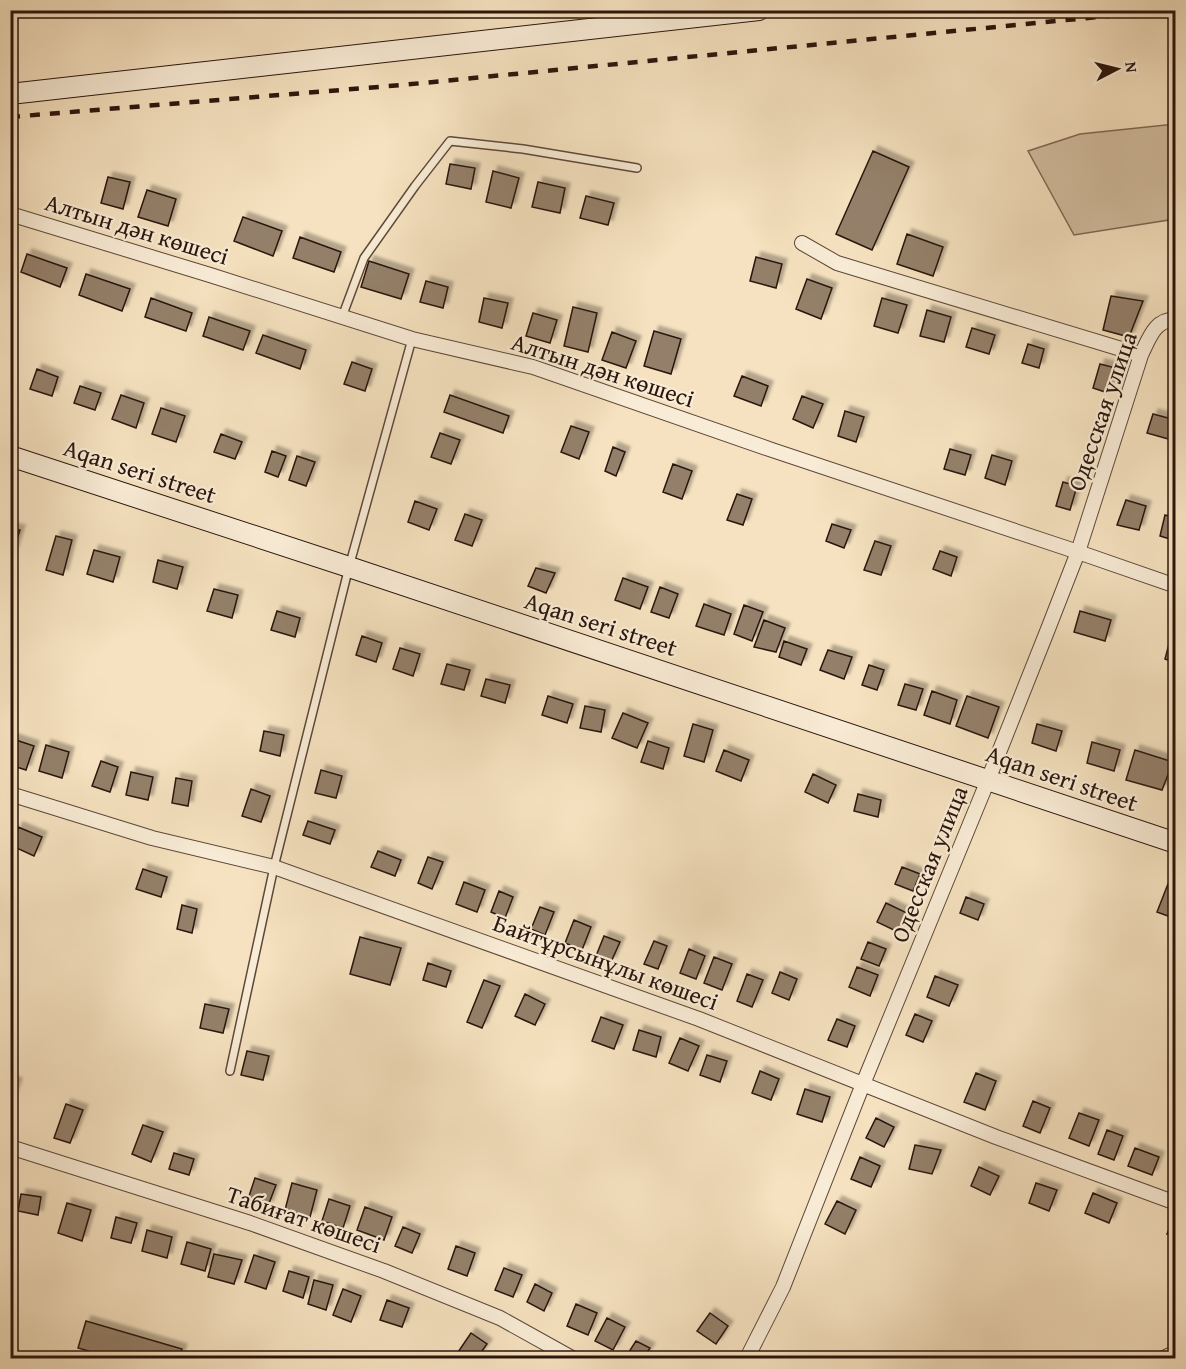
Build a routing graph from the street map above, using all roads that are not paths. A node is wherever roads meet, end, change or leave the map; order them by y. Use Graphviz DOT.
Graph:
graph roads {
  1 [pos="759,10"];
  2 [pos="10,94"];
  3 [pos="637,168"];
  4 [pos="10,214"];
  5 [pos="802,243"];
  6 [pos="342,317"];
  7 [pos="1172,319"];
  8 [pos="411,339"];
  9 [pos="1141,355"];
  10 [pos="10,456"];
  11 [pos="1078,552"];
  12 [pos="349,567"];
  13 [pos="1176,586"];
  14 [pos="988,780"];
  15 [pos="10,794"];
  16 [pos="1176,843"];
  17 [pos="274,867"];
  18 [pos="230,1071"];
  19 [pos="863,1084"];
  20 [pos="10,1147"];
  21 [pos="1176,1203"];
  22 [pos="572,1359"];
  23 [pos="747,1359"];
  1 -- 2 [label="street"];
  3 -- 6 [label="lane"];
  4 -- 6 [label="street, Алтын дән көшесі"];
  5 -- 9 [label="street"];
  6 -- 8 [label="street, Алтын дән көшесі"];
  7 -- 9 [label="street, Одесская улица"];
  8 -- 11 [label="street, Алтын дән көшесі"];
  8 -- 12 [label="lane"];
  9 -- 11 [label="street, Одесская улица"];
  10 -- 12 [label="street, Aqan seri street"];
  11 -- 13 [label="street, Алтын дән көшесі"];
  11 -- 14 [label="street, Одесская улица"];
  12 -- 14 [label="street, Aqan seri street"];
  12 -- 17 [label="lane"];
  14 -- 16 [label="street, Aqan seri street"];
  14 -- 19 [label="street, Одесская улица"];
  15 -- 17 [label="street, Байтұрсынұлы көшесі"];
  17 -- 18 [label="lane"];
  17 -- 19 [label="street, Байтұрсынұлы көшесі"];
  19 -- 21 [label="street, Байтұрсынұлы көшесі"];
  19 -- 23 [label="street, Одесская улица"];
  20 -- 22 [label="street, Табиғат көшесі"];
}
